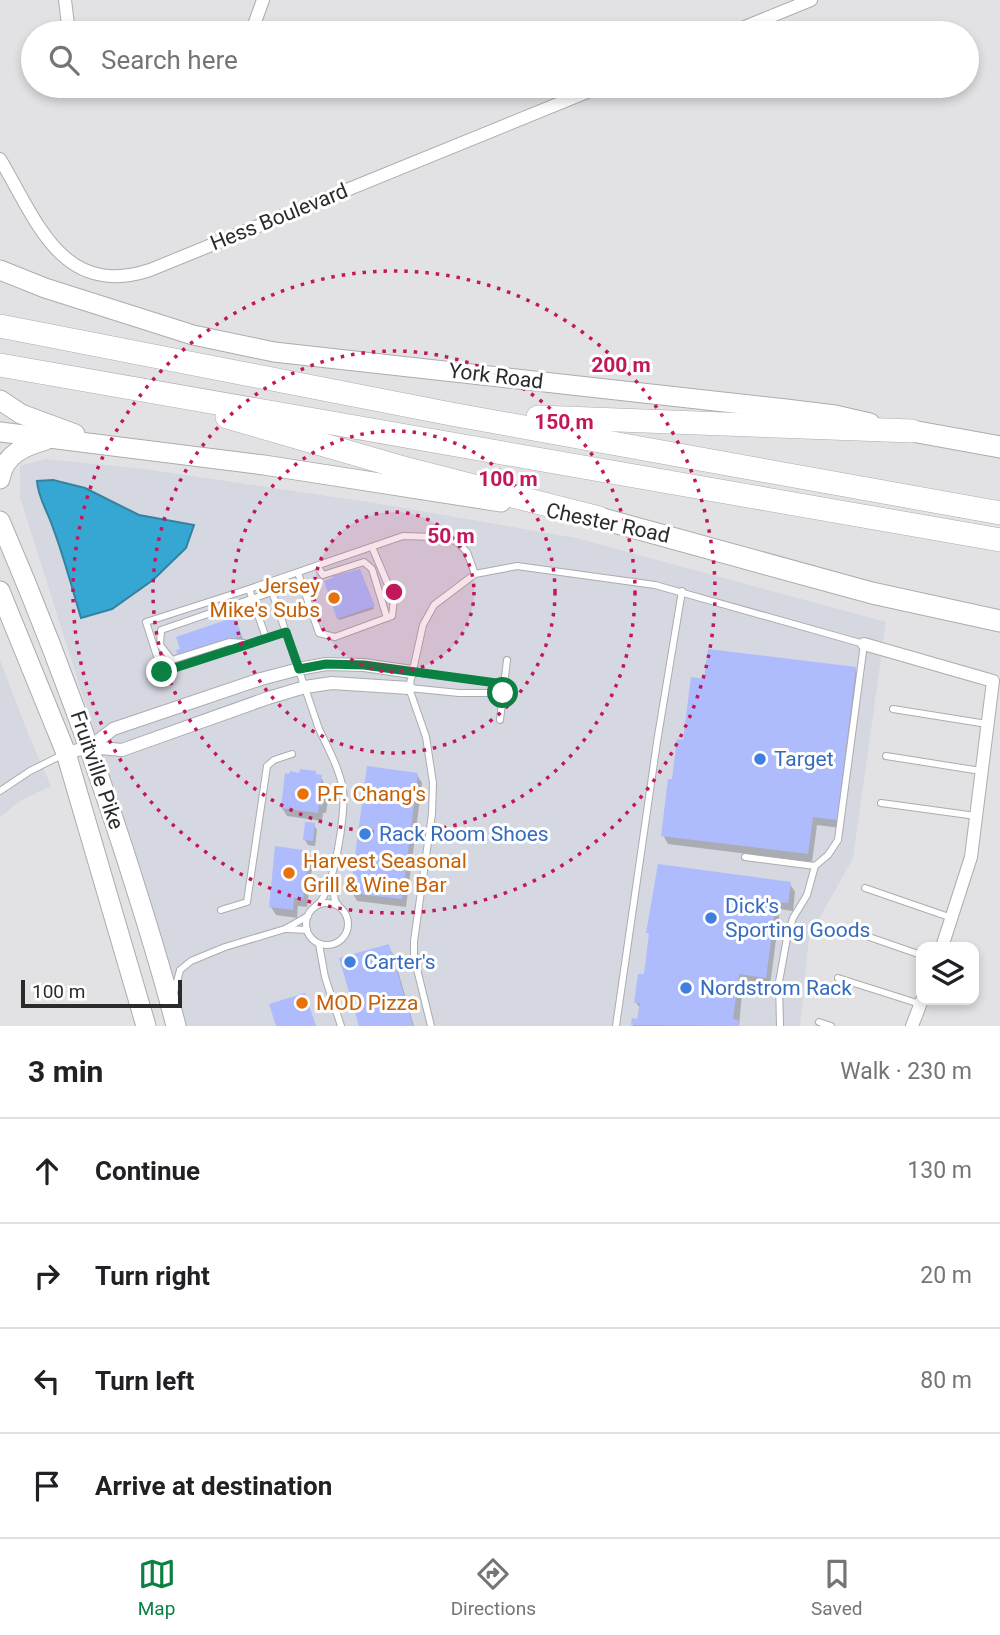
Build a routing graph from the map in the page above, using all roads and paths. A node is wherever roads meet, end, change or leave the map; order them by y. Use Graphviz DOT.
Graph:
graph roads {
  1 [pos="65,0"];
  2 [pos="263,0"];
  3 [pos="811,0"];
  4 [pos="68,21"];
  5 [pos="255,21"];
  6 [pos="759,21"];
  7 [pos="573,98"];
  8 [pos="0,159"];
  9 [pos="0,270"];
  10 [pos="0,278"];
  11 [pos="21,279"];
  12 [pos="0,326"];
  13 [pos="4,366"];
  14 [pos="144,390"];
  15 [pos="0,400"];
  16 [pos="451,414"];
  17 [pos="912,431"];
  18 [pos="0,432"];
  19 [pos="51,439"];
  20 [pos="1000,447"];
  21 [pos="128,448"];
  22 [pos="0,479"];
  23 [pos="1000,513"];
  24 [pos="598,518"];
  25 [pos="0,521"];
  26 [pos="1000,540"];
  27 [pos="372,547"];
  28 [pos="317,566"];
  29 [pos="298,573"];
  30 [pos="475,574"];
  31 [pos="269,583"];
  32 [pos="249,589"];
  33 [pos="0,591"];
  34 [pos="682,591"];
  35 [pos="272,592"];
  36 [pos="253,599"];
  37 [pos="387,618"];
  38 [pos="1000,621"];
  39 [pos="286,632"];
  40 [pos="266,638"];
  41 [pos="249,643"];
  42 [pos="864,644"];
  43 [pos="507,660"];
  44 [pos="299,669"];
  45 [pos="412,672"];
  46 [pos="504,684"];
  47 [pos="305,687"];
  48 [pos="409,688"];
  49 [pos="503,693"];
  50 [pos="893,709"];
  51 [pos="500,720"];
  52 [pos="989,724"];
  53 [pos="90,747"];
  54 [pos="66,753"];
  55 [pos="292,754"];
  56 [pos="886,757"];
  57 [pos="981,771"];
  58 [pos="0,791"];
  59 [pos="881,803"];
  60 [pos="976,816"];
  61 [pos="745,857"];
  62 [pos="814,866"];
  63 [pos="332,880"];
  64 [pos="865,888"];
  65 [pos="317,905"];
  66 [pos="338,906"];
  67 [pos="220,910"];
  68 [pos="308,916"];
  69 [pos="952,918"];
  70 [pos="285,929"];
  71 [pos="307,930"];
  72 [pos="852,931"];
  73 [pos="944,942"];
  74 [pos="319,943"];
  75 [pos="334,944"];
  76 [pos="916,953"];
  77 [pos="323,965"];
  78 [pos="838,978"];
  79 [pos="916,1001"];
  80 [pos="171,1005"];
  81 [pos="920,1005"];
  82 [pos="820,1022"];
  83 [pos="146,1026"];
  84 [pos="176,1026"];
  85 [pos="341,1026"];
  86 [pos="431,1026"];
  87 [pos="616,1026"];
  88 [pos="780,1026"];
  89 [pos="831,1026"];
  90 [pos="912,1026"];
  1 -- 4 [label="street"];
  2 -- 5 [label="street"];
  3 -- 6 [label="street"];
  7 -- 8 [label="street, Hess Boulevard"];
  9 -- 11 [label="main road, York Road"];
  10 -- 11 [label="main road"];
  11 -- 17 [label="main road, York Road"];
  12 -- 16 [label="highway"];
  13 -- 14 [label="highway"];
  14 -- 24 [label="highway"];
  14 -- 26 [label="highway"];
  15 -- 21 [label="main road"];
  16 -- 17 [label="highway"];
  16 -- 23 [label="highway"];
  17 -- 20 [label="highway, York Road"];
  18 -- 19 [label="main road, Chester Road"];
  19 -- 21 [label="main road, Chester Road"];
  19 -- 22 [label="main road"];
  21 -- 24 [label="main road, Chester Road"];
  24 -- 38 [label="highway, Chester Road"];
  25 -- 53 [label="main road, Fruitville Pike"];
  27 -- 28 [label="lane"];
  27 -- 30 [label="lane"];
  27 -- 37 [label="lane"];
  28 -- 29 [label="lane"];
  28 -- 37 [label="lane"];
  29 -- 31 [label="lane"];
  29 -- 37 [label="lane"];
  30 -- 34 [label="lane"];
  30 -- 45 [label="lane"];
  31 -- 32 [label="lane"];
  31 -- 35 [label="lane"];
  32 -- 36 [label="lane"];
  32 -- 41 [label="lane"];
  33 -- 54 [label="main road, Fruitville Pike"];
  34 -- 42 [label="lane"];
  34 -- 87 [label="lane"];
  35 -- 36 [label="lane"];
  35 -- 39 [label="lane"];
  36 -- 40 [label="lane"];
  36 -- 41 [label="lane"];
  39 -- 40 [label="lane"];
  39 -- 44 [label="lane"];
  40 -- 41 [label="lane"];
  42 -- 52 [label="street"];
  42 -- 62 [label="lane"];
  43 -- 46 [label="lane"];
  44 -- 45 [label="street"];
  44 -- 47 [label="lane"];
  44 -- 53 [label="street"];
  45 -- 46 [label="lane"];
  45 -- 48 [label="lane"];
  46 -- 49 [label="lane"];
  47 -- 48 [label="street"];
  47 -- 53 [label="street"];
  47 -- 63 [label="lane"];
  48 -- 49 [label="lane"];
  48 -- 86 [label="lane"];
  49 -- 51 [label="lane"];
  50 -- 52 [label="lane"];
  52 -- 57 [label="street"];
  53 -- 54 [label="street"];
  53 -- 80 [label="main road, Fruitville Pike"];
  54 -- 58 [label="lane"];
  54 -- 83 [label="main road, Fruitville Pike"];
  55 -- 67 [label="lane"];
  56 -- 57 [label="lane"];
  57 -- 60 [label="street"];
  59 -- 60 [label="lane"];
  60 -- 69 [label="street"];
  61 -- 62 [label="lane"];
  62 -- 88 [label="lane"];
  63 -- 65 [label="lane"];
  63 -- 66 [label="lane"];
  64 -- 69 [label="lane"];
  65 -- 66 [label="lane"];
  65 -- 68 [label="lane"];
  66 -- 75 [label="lane"];
  68 -- 70 [label="lane"];
  68 -- 71 [label="lane"];
  69 -- 73 [label="street"];
  70 -- 71 [label="lane"];
  70 -- 80 [label="lane"];
  71 -- 74 [label="lane"];
  72 -- 76 [label="lane"];
  74 -- 75 [label="lane"];
  74 -- 77 [label="lane"];
  75 -- 77 [label="lane"];
  77 -- 85 [label="lane"];
  78 -- 79 [label="lane"];
  80 -- 84 [label="main road, Fruitville Pike"];
  81 -- 90 [label="street"];
  82 -- 89 [label="lane"];
}
